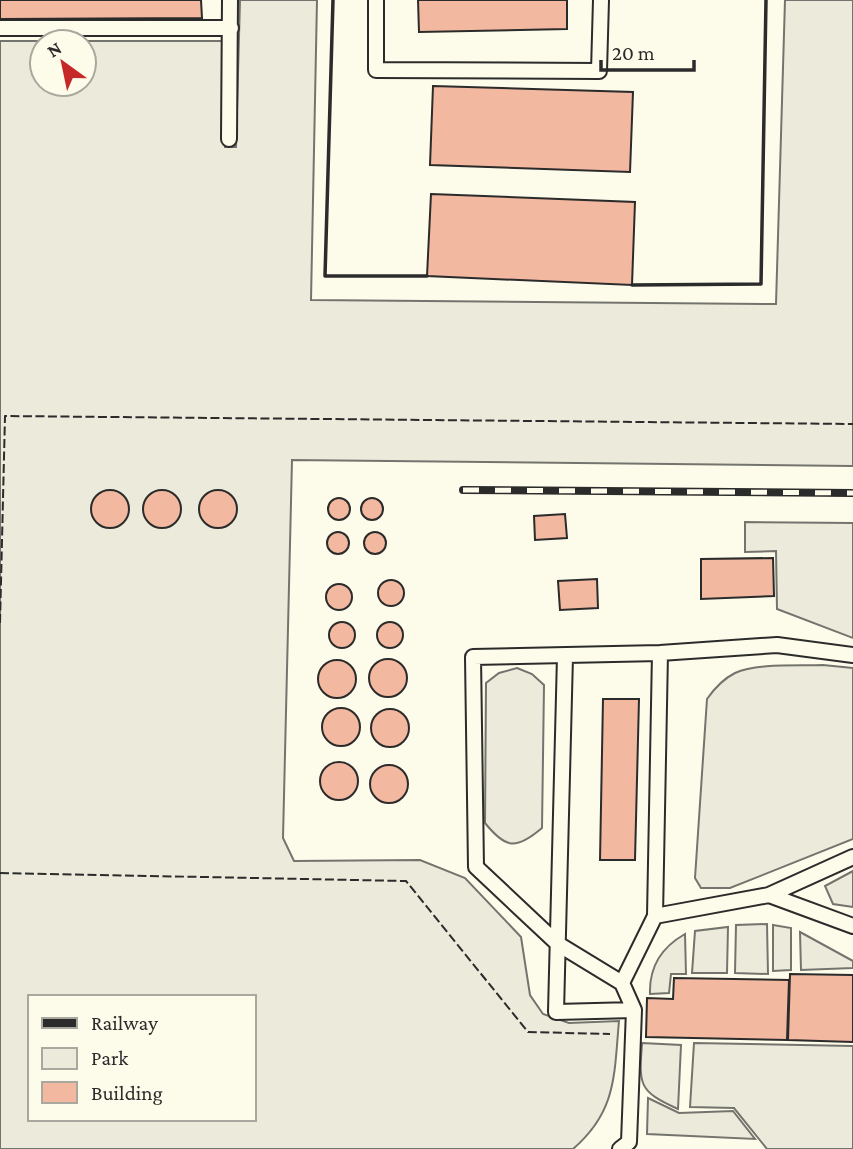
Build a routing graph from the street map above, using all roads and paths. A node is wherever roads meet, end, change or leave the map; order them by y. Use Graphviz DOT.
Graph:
graph roads {
  1 [pos="230,0"];
  2 [pos="376,0"];
  3 [pos="601,0"];
  4 [pos="231,27"];
  5 [pos="0,28"];
  6 [pos="229,139"];
  7 [pos="660,653"];
  8 [pos="565,656"];
  9 [pos="853,656"];
  10 [pos="853,857"];
  11 [pos="769,895"];
  12 [pos="655,916"];
  13 [pos="853,926"];
  14 [pos="558,944"];
  15 [pos="622,983"];
  16 [pos="634,1010"];
  17 [pos="620,1149"];
  1 -- 4 [label="lane"];
  2 -- 3 [label="lane"];
  4 -- 5 [label="lane"];
  4 -- 6 [label="lane"];
  7 -- 8 [label="lane"];
  7 -- 9 [label="lane"];
  7 -- 12 [label="lane"];
  8 -- 14 [label="lane"];
  8 -- 14 [label="lane"];
  10 -- 11 [label="lane"];
  11 -- 12 [label="lane"];
  11 -- 13 [label="lane"];
  12 -- 15 [label="lane"];
  14 -- 15 [label="lane"];
  14 -- 16 [label="lane"];
  15 -- 16 [label="lane"];
  16 -- 17 [label="lane"];
}
